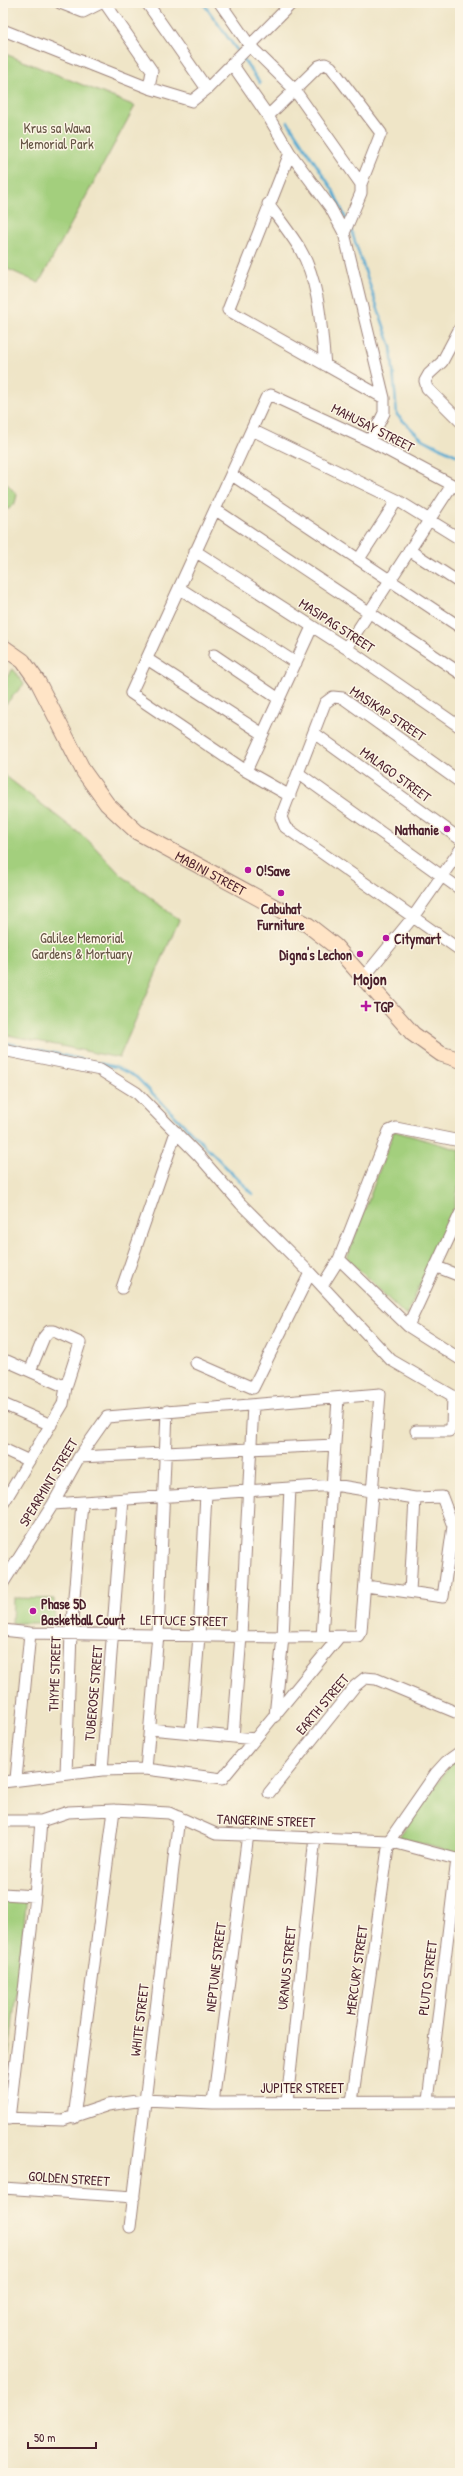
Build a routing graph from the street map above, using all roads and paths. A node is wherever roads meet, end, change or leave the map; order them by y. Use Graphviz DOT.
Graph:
graph roads {
  1 [pos="60,3"];
  2 [pos="100,3"];
  3 [pos="105,3"];
  4 [pos="147,3"];
  5 [pos="220,3"];
  6 [pos="287,5"];
  7 [pos="3,30"];
  8 [pos="240,56"];
  9 [pos="149,88"];
  10 [pos="207,89"];
  11 [pos="294,89"];
  12 [pos="268,116"];
  13 [pos="290,154"];
  14 [pos="361,184"];
  15 [pos="268,204"];
  16 [pos="345,231"];
  17 [pos="460,328"];
  18 [pos="325,365"];
  19 [pos="384,398"];
  20 [pos="459,419"];
  21 [pos="252,430"];
  22 [pos="370,441"];
  23 [pos="232,475"];
  24 [pos="456,487"];
  25 [pos="397,500"];
  26 [pos="216,510"];
  27 [pos="429,519"];
  28 [pos="460,539"];
  29 [pos="409,550"];
  30 [pos="195,551"];
  31 [pos="358,559"];
  32 [pos="389,580"];
  33 [pos="460,584"];
  34 [pos="179,588"];
  35 [pos="368,612"];
  36 [pos="312,627"];
  37 [pos="460,627"];
  38 [pos="3,647"];
  39 [pos="346,648"];
  40 [pos="214,655"];
  41 [pos="147,659"];
  42 [pos="296,663"];
  43 [pos="460,674"];
  44 [pos="279,699"];
  45 [pos="460,727"];
  46 [pos="263,734"];
  47 [pos="314,734"];
  48 [pos="246,772"];
  49 [pos="298,773"];
  50 [pos="460,782"];
  51 [pos="290,796"];
  52 [pos="460,839"];
  53 [pos="460,850"];
  54 [pos="442,876"];
  55 [pos="460,889"];
  56 [pos="413,917"];
  57 [pos="460,950"];
  58 [pos="364,977"];
  59 [pos="3,1050"];
  60 [pos="460,1060"];
  61 [pos="176,1132"];
  62 [pos="460,1141"];
  63 [pos="460,1214"];
  64 [pos="339,1259"];
  65 [pos="437,1267"];
  66 [pos="310,1273"];
  67 [pos="460,1276"];
  68 [pos="322,1286"];
  69 [pos="122,1288"];
  70 [pos="408,1326"];
  71 [pos="460,1359"];
  72 [pos="7,1361"];
  73 [pos="196,1363"];
  74 [pos="30,1371"];
  75 [pos="66,1387"];
  76 [pos="457,1398"];
  77 [pos="338,1399"];
  78 [pos="3,1404"];
  79 [pos="253,1405"];
  80 [pos="167,1411"];
  81 [pos="51,1425"];
  82 [pos="416,1431"];
  83 [pos="335,1445"];
  84 [pos="3,1449"];
  85 [pos="251,1449"];
  86 [pos="165,1453"];
  87 [pos="80,1457"];
  88 [pos="29,1461"];
  89 [pos="334,1485"];
  90 [pos="290,1488"];
  91 [pos="249,1489"];
  92 [pos="374,1492"];
  93 [pos="206,1493"];
  94 [pos="163,1497"];
  95 [pos="415,1498"];
  96 [pos="123,1499"];
  97 [pos="4,1500"];
  98 [pos="82,1503"];
  99 [pos="53,1504"];
  100 [pos="3,1583"];
  101 [pos="366,1586"];
  102 [pos="410,1592"];
  103 [pos="3,1630"];
  104 [pos="71,1632"];
  105 [pos="30,1633"];
  106 [pos="113,1634"];
  107 [pos="158,1634"];
  108 [pos="199,1636"];
  109 [pos="241,1636"];
  110 [pos="283,1637"];
  111 [pos="322,1637"];
  112 [pos="339,1637"];
  113 [pos="460,1714"];
  114 [pos="275,1716"];
  115 [pos="150,1729"];
  116 [pos="190,1733"];
  117 [pos="233,1737"];
  118 [pos="255,1739"];
  119 [pos="459,1750"];
  120 [pos="146,1769"];
  121 [pos="102,1770"];
  122 [pos="66,1774"];
  123 [pos="16,1779"];
  124 [pos="3,1782"];
  125 [pos="269,1793"];
  126 [pos="114,1810"];
  127 [pos="179,1817"];
  128 [pos="3,1821"];
  129 [pos="41,1821"];
  130 [pos="248,1834"];
  131 [pos="315,1837"];
  132 [pos="389,1841"];
  133 [pos="458,1860"];
  134 [pos="3,1894"];
  135 [pos="35,1896"];
  136 [pos="144,2100"];
  137 [pos="428,2101"];
  138 [pos="287,2102"];
  139 [pos="352,2102"];
  140 [pos="460,2102"];
  141 [pos="213,2103"];
  142 [pos="6,2118"];
  143 [pos="74,2118"];
  144 [pos="3,2188"];
  145 [pos="134,2197"];
  146 [pos="130,2228"];
  1 -- 2 [label="street"];
  3 -- 9 [label="street"];
  4 -- 10 [label="street"];
  5 -- 8 [label="street"];
  6 -- 8 [label="street"];
  7 -- 9 [label="street"];
  8 -- 10 [label="street"];
  8 -- 11 [label="street"];
  8 -- 12 [label="street"];
  9 -- 10 [label="street"];
  11 -- 12 [label="street"];
  11 -- 14 [label="street"];
  11 -- 14 [label="street"];
  12 -- 13 [label="street"];
  13 -- 15 [label="street"];
  13 -- 16 [label="street"];
  14 -- 16 [label="street"];
  15 -- 18 [label="street"];
  15 -- 18 [label="street"];
  16 -- 19 [label="street"];
  17 -- 20 [label="street"];
  18 -- 19 [label="street"];
  19 -- 22 [label="street"];
  21 -- 22 [label="street, MAHUSAY STREET"];
  21 -- 23 [label="street"];
  21 -- 25 [label="street"];
  22 -- 24 [label="street, MAHUSAY STREET"];
  23 -- 26 [label="street"];
  23 -- 31 [label="street"];
  24 -- 27 [label="street"];
  25 -- 27 [label="street"];
  25 -- 31 [label="street"];
  26 -- 30 [label="street"];
  26 -- 35 [label="street"];
  27 -- 28 [label="street"];
  27 -- 29 [label="street"];
  29 -- 32 [label="street"];
  29 -- 33 [label="street"];
  30 -- 34 [label="street"];
  30 -- 36 [label="street, MASIPAG STREET"];
  31 -- 32 [label="street"];
  32 -- 35 [label="street"];
  32 -- 37 [label="street"];
  34 -- 41 [label="street"];
  34 -- 42 [label="street"];
  35 -- 39 [label="street"];
  35 -- 43 [label="street"];
  36 -- 39 [label="street, MASIPAG STREET"];
  36 -- 42 [label="street"];
  38 -- 58 [label="main road, MABINI STREET"];
  39 -- 45 [label="street, MASIPAG STREET"];
  40 -- 44 [label="street"];
  41 -- 46 [label="street"];
  41 -- 48 [label="street"];
  42 -- 44 [label="street"];
  44 -- 46 [label="street"];
  46 -- 48 [label="street"];
  47 -- 49 [label="street, MASIKAP STREET"];
  47 -- 50 [label="street, MASIKAP STREET"];
  47 -- 52 [label="street, MALAGO STREET"];
  48 -- 51 [label="street"];
  49 -- 51 [label="street, MASIKAP STREET"];
  49 -- 54 [label="street"];
  51 -- 56 [label="street, MASIKAP STREET"];
  53 -- 54 [label="street"];
  54 -- 55 [label="street"];
  54 -- 56 [label="street"];
  56 -- 57 [label="street, MASIKAP STREET"];
  56 -- 58 [label="street"];
  58 -- 60 [label="main road, MABINI STREET"];
  59 -- 61 [label="street"];
  61 -- 66 [label="street"];
  61 -- 69 [label="street"];
  62 -- 64 [label="street"];
  63 -- 65 [label="street"];
  64 -- 68 [label="street"];
  64 -- 70 [label="street"];
  65 -- 67 [label="street"];
  65 -- 70 [label="street"];
  66 -- 68 [label="street"];
  66 -- 73 [label="street"];
  68 -- 76 [label="street"];
  70 -- 71 [label="street"];
  72 -- 74 [label="street"];
  74 -- 75 [label="street"];
  74 -- 75 [label="street"];
  75 -- 81 [label="street"];
  76 -- 82 [label="street"];
  77 -- 79 [label="street"];
  77 -- 83 [label="street"];
  77 -- 92 [label="street"];
  78 -- 81 [label="street"];
  79 -- 80 [label="street"];
  79 -- 85 [label="street"];
  80 -- 86 [label="street"];
  80 -- 87 [label="street, SPEARMINT STREET"];
  81 -- 88 [label="street"];
  83 -- 85 [label="street"];
  83 -- 89 [label="street"];
  84 -- 88 [label="street"];
  85 -- 86 [label="street"];
  85 -- 91 [label="street"];
  86 -- 87 [label="street"];
  86 -- 94 [label="street"];
  87 -- 99 [label="street, SPEARMINT STREET"];
  88 -- 97 [label="street"];
  89 -- 90 [label="street"];
  89 -- 92 [label="street"];
  89 -- 111 [label="street"];
  90 -- 91 [label="street"];
  90 -- 110 [label="street"];
  91 -- 93 [label="street"];
  91 -- 109 [label="street"];
  92 -- 95 [label="street"];
  92 -- 101 [label="street"];
  93 -- 94 [label="street"];
  93 -- 108 [label="street"];
  94 -- 96 [label="street"];
  94 -- 107 [label="street"];
  95 -- 102 [label="street"];
  95 -- 102 [label="street"];
  96 -- 98 [label="street"];
  96 -- 106 [label="street, TUBEROSE STREET"];
  98 -- 99 [label="street"];
  98 -- 104 [label="street, THYME STREET"];
  99 -- 100 [label="street, SPEARMINT STREET"];
  101 -- 102 [label="street"];
  101 -- 112 [label="street, LETTUCE STREET"];
  103 -- 105 [label="street, LETTUCE STREET"];
  104 -- 105 [label="street, LETTUCE STREET"];
  104 -- 106 [label="street, LETTUCE STREET"];
  104 -- 122 [label="street, THYME STREET"];
  105 -- 123 [label="street"];
  106 -- 107 [label="street, LETTUCE STREET"];
  106 -- 121 [label="street, TUBEROSE STREET"];
  107 -- 108 [label="street, LETTUCE STREET"];
  107 -- 115 [label="street"];
  108 -- 109 [label="street, LETTUCE STREET"];
  108 -- 116 [label="street"];
  109 -- 110 [label="street, LETTUCE STREET"];
  109 -- 117 [label="street"];
  110 -- 111 [label="street, LETTUCE STREET"];
  110 -- 114 [label="street"];
  111 -- 112 [label="street, LETTUCE STREET"];
  112 -- 114 [label="street"];
  113 -- 125 [label="street, EARTH STREET"];
  114 -- 118 [label="street"];
  115 -- 116 [label="street"];
  115 -- 120 [label="street"];
  116 -- 117 [label="street"];
  117 -- 118 [label="street"];
  118 -- 120 [label="street"];
  119 -- 132 [label="street"];
  120 -- 121 [label="street"];
  121 -- 122 [label="street"];
  122 -- 123 [label="street"];
  123 -- 124 [label="street"];
  126 -- 127 [label="street, TANGERINE STREET"];
  126 -- 129 [label="street, TANGERINE STREET"];
  126 -- 143 [label="street"];
  127 -- 130 [label="street, TANGERINE STREET"];
  127 -- 136 [label="street, WHITE STREET"];
  128 -- 129 [label="street, TANGERINE STREET"];
  129 -- 135 [label="street"];
  130 -- 131 [label="street, TANGERINE STREET"];
  130 -- 141 [label="street, NEPTUNE STREET"];
  131 -- 132 [label="street, TANGERINE STREET"];
  131 -- 138 [label="street, URANUS STREET"];
  132 -- 133 [label="street, TANGERINE STREET"];
  132 -- 139 [label="street, MERCURY STREET"];
  133 -- 137 [label="street, PLUTO STREET"];
  134 -- 135 [label="street"];
  135 -- 142 [label="street"];
  136 -- 141 [label="street, JUPITER STREET"];
  136 -- 143 [label="street, JUPITER STREET"];
  136 -- 145 [label="street, WHITE STREET"];
  137 -- 139 [label="street, JUPITER STREET"];
  137 -- 140 [label="street, JUPITER STREET"];
  138 -- 139 [label="street, JUPITER STREET"];
  138 -- 141 [label="street, JUPITER STREET"];
  142 -- 143 [label="street, JUPITER STREET"];
  144 -- 145 [label="street, GOLDEN STREET"];
  145 -- 146 [label="street, WHITE STREET"];
}
